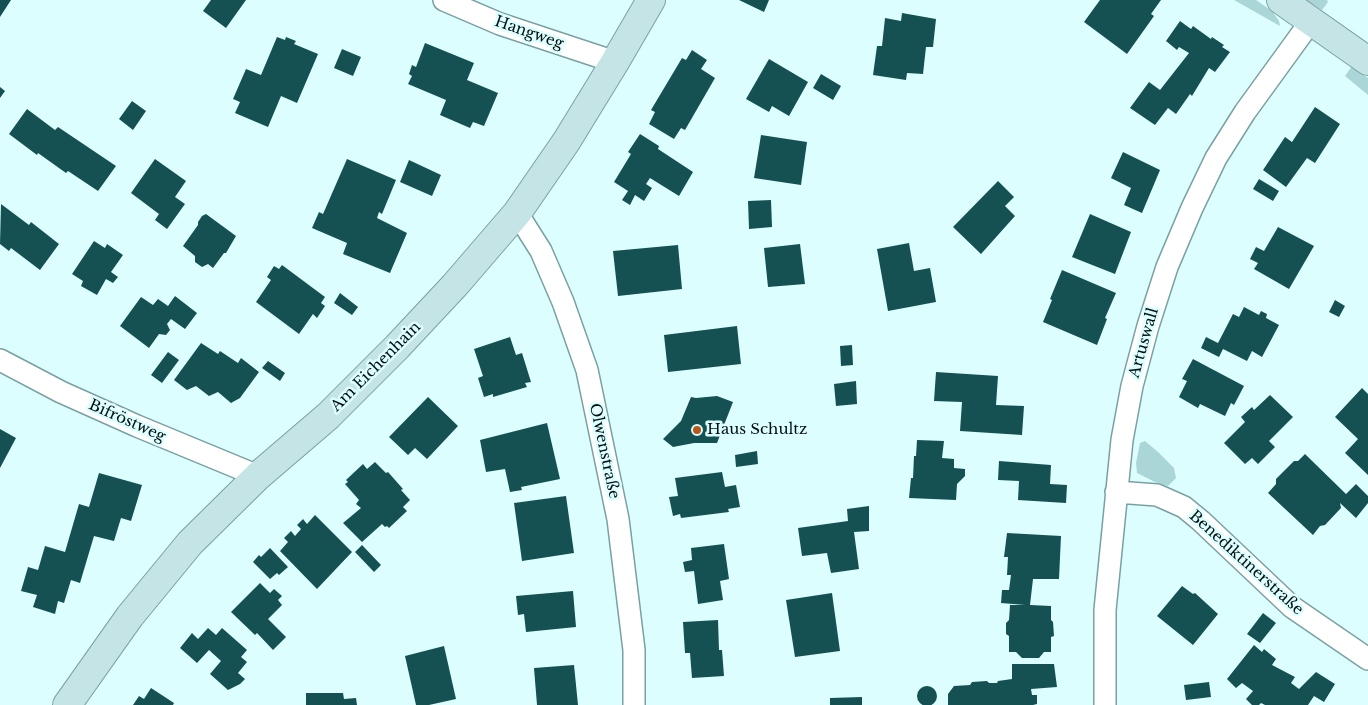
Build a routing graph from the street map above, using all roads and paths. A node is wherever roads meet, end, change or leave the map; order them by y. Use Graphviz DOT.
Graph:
graph roads {
  1 [pos="444,0"];
  2 [pos="651,0"];
  3 [pos="1281,0"];
  4 [pos="1311,21"];
  5 [pos="1368,61"];
  6 [pos="616,62"];
  7 [pos="517,213"];
  8 [pos="0,360"];
  9 [pos="258,476"];
  10 [pos="1116,492"];
  11 [pos="1368,659"];
  12 [pos="67,705"];
  13 [pos="634,705"];
  14 [pos="1104,705"];
  1 -- 6 [label="street, Hangweg"];
  2 -- 6 [label="street, Am Eichenhain"];
  3 -- 4 [label="street"];
  4 -- 5 [label="street"];
  4 -- 10 [label="street, Artuswall"];
  6 -- 7 [label="street, Am Eichenhain"];
  7 -- 9 [label="street, Am Eichenhain"];
  7 -- 13 [label="street, Olwenstraße"];
  8 -- 9 [label="street, Bifröstweg"];
  9 -- 12 [label="street, Am Eichenhain"];
  10 -- 11 [label="street, Benediktinerstraße"];
  10 -- 14 [label="street, Artuswall"];
}
